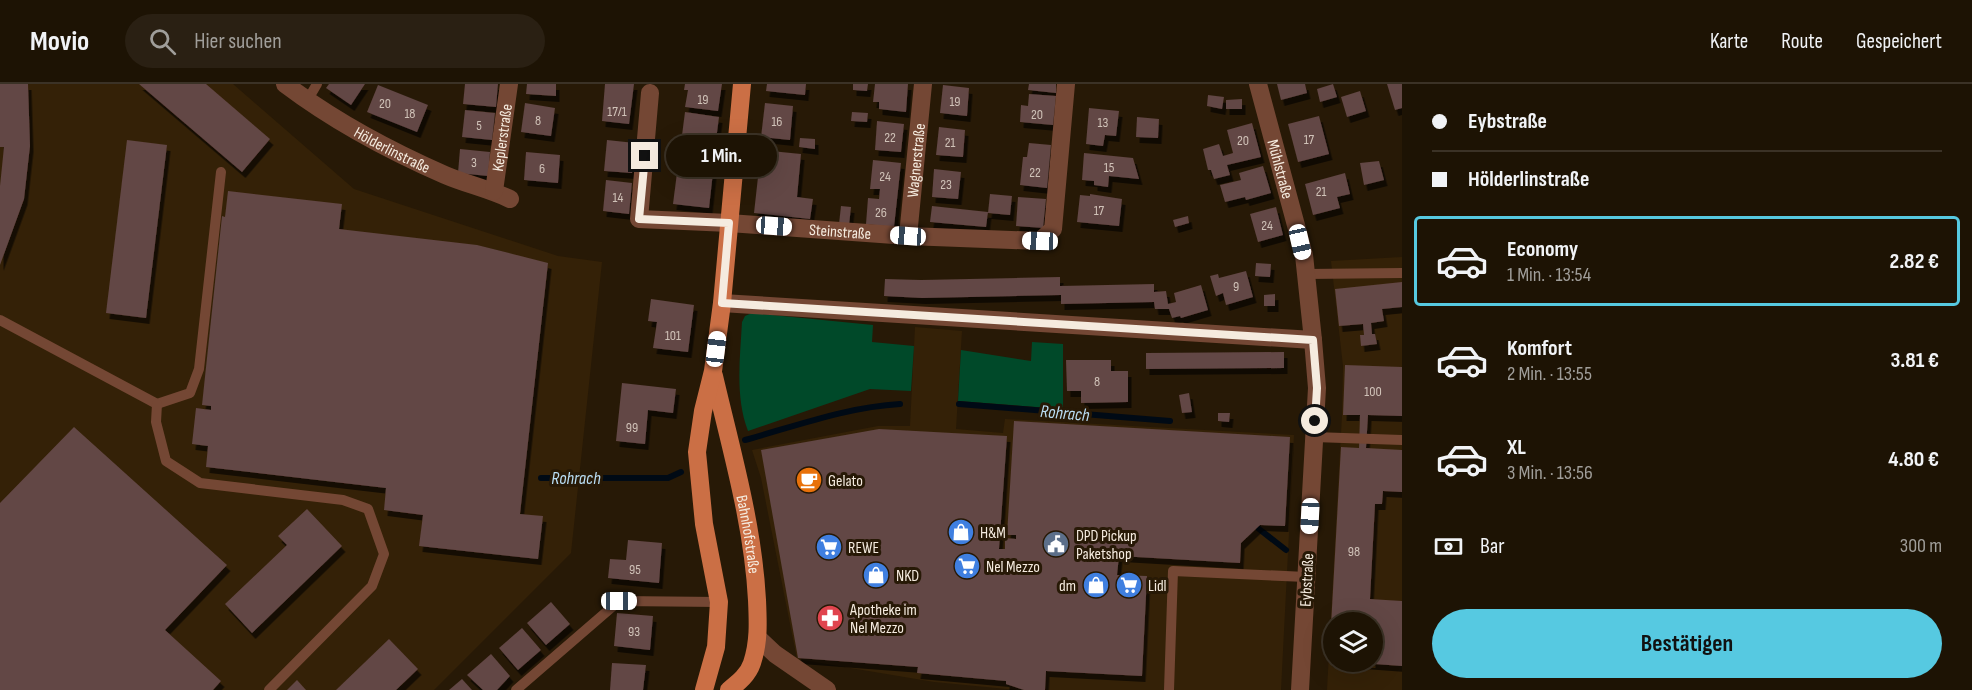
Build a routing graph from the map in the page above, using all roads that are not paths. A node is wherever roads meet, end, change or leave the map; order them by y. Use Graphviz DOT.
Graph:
graph roads {
  1 [pos="285,84"];
  2 [pos="317,84"];
  3 [pos="509,84"];
  4 [pos="742,84"];
  5 [pos="923,84"];
  6 [pos="1066,84"];
  7 [pos="1258,84"];
  8 [pos="650,93"];
  9 [pos="307,101"];
  10 [pos="221,172"];
  11 [pos="502,195"];
  12 [pos="729,223"];
  13 [pos="908,236"];
  14 [pos="1304,255"];
  15 [pos="1402,273"];
  16 [pos="1306,274"];
  17 [pos="722,303"];
  18 [pos="0,320"];
  19 [pos="1313,340"];
  20 [pos="713,371"];
  21 [pos="157,404"];
  22 [pos="1314,437"];
  23 [pos="1402,440"];
  24 [pos="1306,577"];
  25 [pos="719,602"];
  26 [pos="758,638"];
  27 [pos="269,690"];
  28 [pos="516,690"];
  29 [pos="704,690"];
  30 [pos="729,690"];
  31 [pos="827,690"];
  32 [pos="1169,690"];
  33 [pos="1300,690"];
  1 -- 9 [label="street, Hölderlinstraße"];
  2 -- 9 [label="lane"];
  3 -- 11 [label="street, Keplerstraße"];
  4 -- 12 [label="main road, Bahnhofstraße"];
  5 -- 13 [label="street, Wagnerstraße"];
  6 -- 13 [label="street, Steinstraße"];
  7 -- 14 [label="street, Mühlstraße"];
  8 -- 12 [label="street"];
  9 -- 11 [label="street, Hölderlinstraße"];
  10 -- 21 [label="lane"];
  12 -- 13 [label="street, Steinstraße"];
  12 -- 17 [label="main road, Bahnhofstraße"];
  14 -- 16 [label="street, Eybstraße"];
  15 -- 16 [label="lane"];
  16 -- 19 [label="street, Eybstraße"];
  17 -- 19 [label="street"];
  17 -- 20 [label="main road, Bahnhofstraße"];
  18 -- 21 [label="lane"];
  19 -- 22 [label="street, Eybstraße"];
  20 -- 25 [label="main road, Bahnhofstraße"];
  20 -- 26 [label="main road, Bahnhofstraße"];
  21 -- 27 [label="lane"];
  22 -- 23 [label="lane"];
  22 -- 24 [label="street, Eybstraße"];
  24 -- 32 [label="lane"];
  24 -- 33 [label="street, Eybstraße"];
  25 -- 28 [label="lane"];
  25 -- 29 [label="main road, Bahnhofstraße"];
  26 -- 30 [label="main road, Bahnhofstraße"];
  26 -- 31 [label="street"];
}
